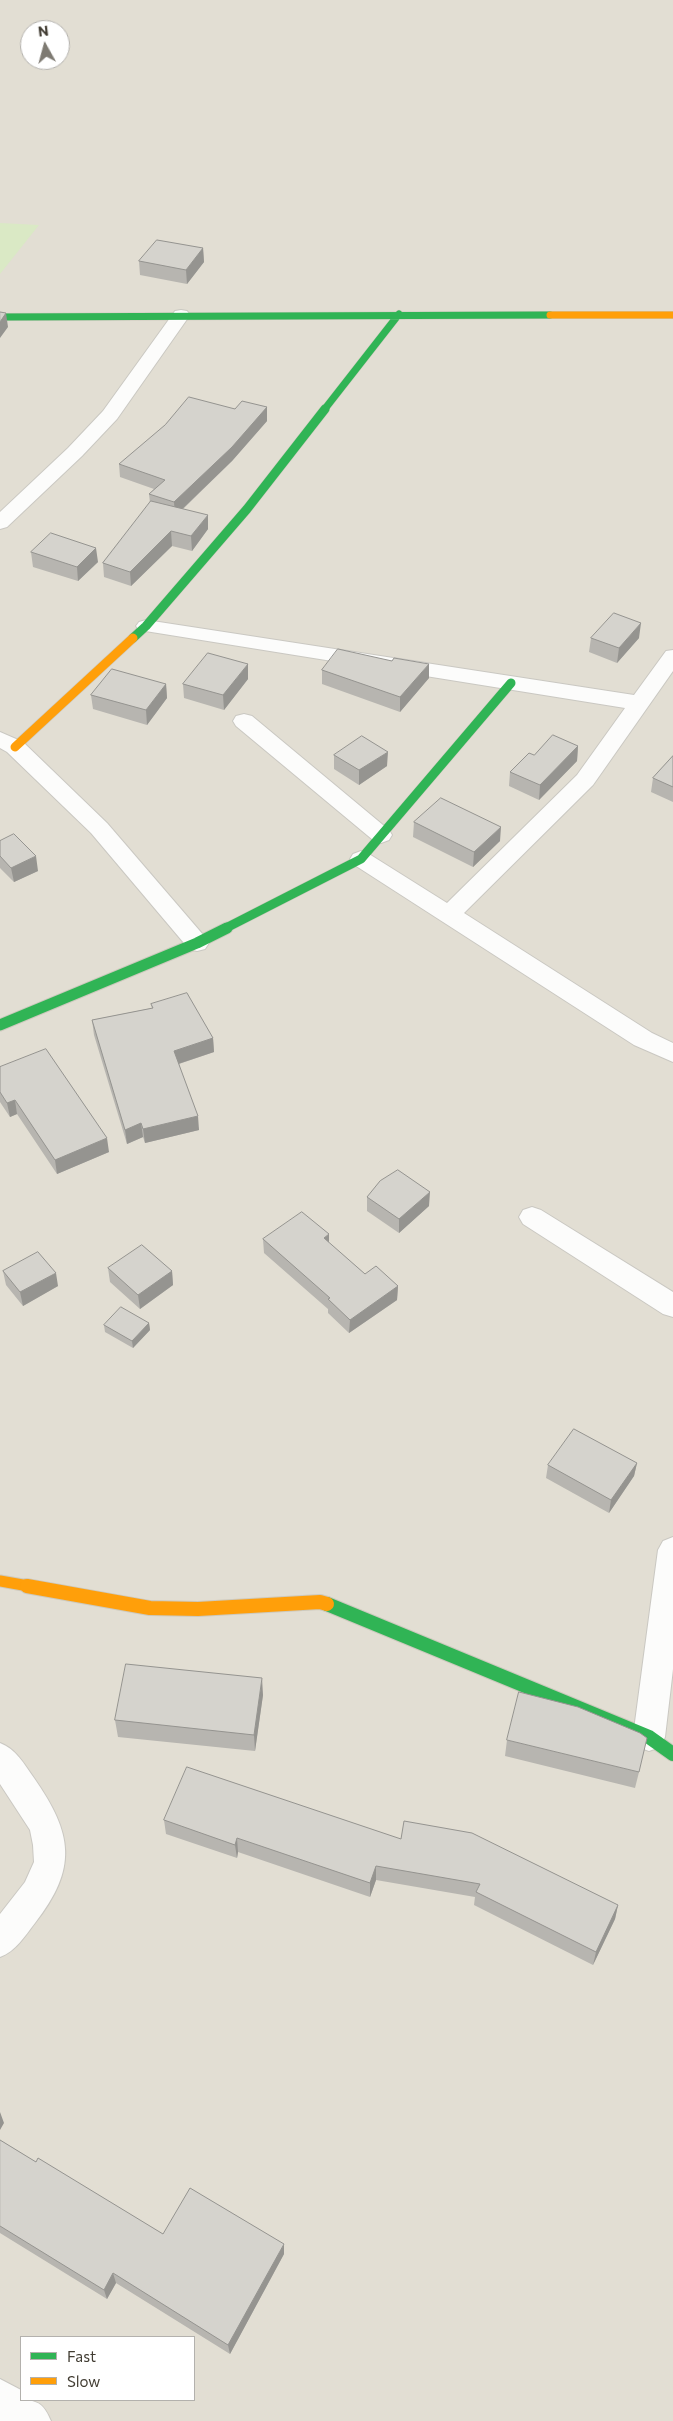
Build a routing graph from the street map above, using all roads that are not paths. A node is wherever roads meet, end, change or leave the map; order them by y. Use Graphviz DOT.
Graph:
graph roads {
  1 [pos="399,314"];
  2 [pos="181,315"];
  3 [pos="673,315"];
  4 [pos="0,317"];
  5 [pos="0,523"];
  6 [pos="146,626"];
  7 [pos="673,656"];
  8 [pos="510,683"];
  9 [pos="639,703"];
  10 [pos="244,721"];
  11 [pos="8,743"];
  12 [pos="381,835"];
  13 [pos="361,859"];
  14 [pos="449,914"];
  15 [pos="197,943"];
  16 [pos="0,1025"];
  17 [pos="673,1053"];
  18 [pos="532,1217"];
  19 [pos="673,1306"];
  20 [pos="673,1550"];
  21 [pos="0,1581"];
  22 [pos="649,1737"];
  23 [pos="673,1754"];
  24 [pos="0,1758"];
  25 [pos="0,1941"];
  26 [pos="0,2398"];
  27 [pos="32,2421"];
  1 -- 2 [label="street"];
  1 -- 3 [label="street"];
  1 -- 6 [label="street"];
  2 -- 4 [label="street"];
  2 -- 5 [label="street"];
  6 -- 8 [label="street"];
  6 -- 11 [label="street"];
  7 -- 9 [label="street"];
  8 -- 9 [label="street"];
  8 -- 12 [label="street"];
  9 -- 14 [label="street"];
  10 -- 12 [label="street"];
  11 -- 15 [label="street"];
  12 -- 13 [label="street"];
  13 -- 14 [label="street"];
  13 -- 15 [label="street"];
  14 -- 17 [label="street"];
  15 -- 16 [label="street"];
  18 -- 19 [label="street"];
  20 -- 22 [label="street"];
  21 -- 22 [label="street"];
  22 -- 23 [label="street"];
  24 -- 25 [label="street"];
  26 -- 27 [label="street"];
}
